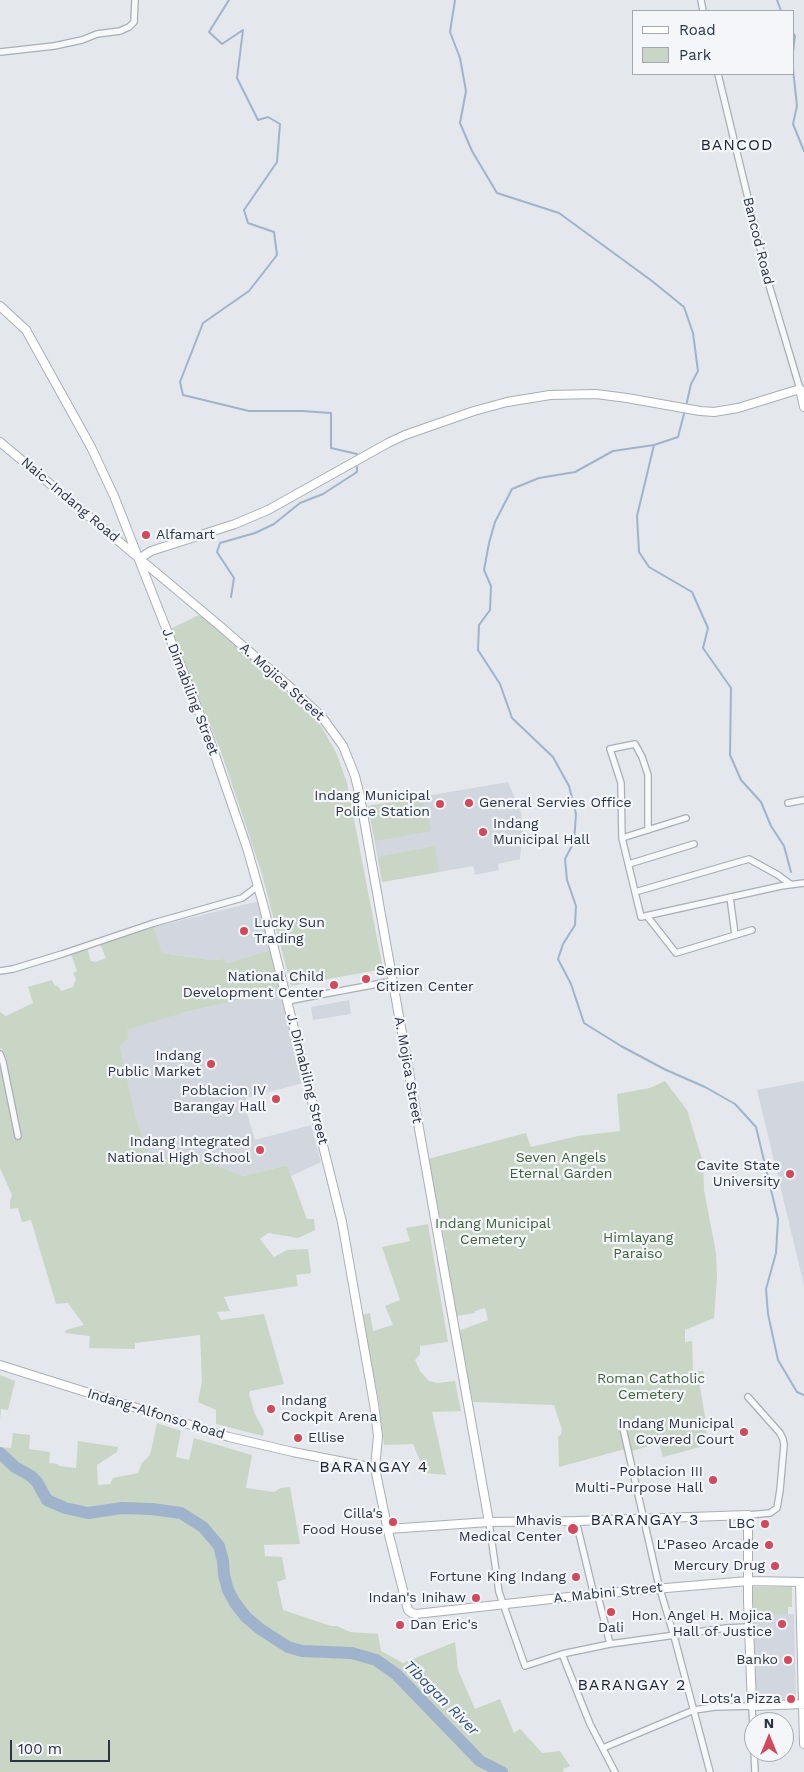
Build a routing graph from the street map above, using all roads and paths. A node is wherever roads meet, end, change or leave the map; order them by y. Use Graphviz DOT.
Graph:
graph roads {
  1 [pos="135,0"];
  2 [pos="0,52"];
  3 [pos="718,75"];
  4 [pos="0,306"];
  5 [pos="800,389"];
  6 [pos="804,407"];
  7 [pos="0,442"];
  8 [pos="139,559"];
  9 [pos="804,800"];
  10 [pos="788,803"];
  11 [pos="686,818"];
  12 [pos="648,830"];
  13 [pos="622,838"];
  14 [pos="694,844"];
  15 [pos="629,864"];
  16 [pos="790,884"];
  17 [pos="804,884"];
  18 [pos="258,886"];
  19 [pos="635,892"];
  20 [pos="730,897"];
  21 [pos="647,916"];
  22 [pos="752,930"];
  23 [pos="735,935"];
  24 [pos="0,971"];
  25 [pos="393,981"];
  26 [pos="287,1001"];
  27 [pos="0,1054"];
  28 [pos="18,1136"];
  29 [pos="0,1365"];
  30 [pos="748,1397"];
  31 [pos="622,1424"];
  32 [pos="375,1468"];
  33 [pos="748,1515"];
  34 [pos="642,1519"];
  35 [pos="576,1521"];
  36 [pos="489,1522"];
  37 [pos="388,1529"];
  38 [pos="748,1581"];
  39 [pos="802,1582"];
  40 [pos="661,1588"];
  41 [pos="596,1594"];
  42 [pos="503,1604"];
  43 [pos="802,1610"];
  44 [pos="412,1614"];
  45 [pos="748,1627"];
  46 [pos="674,1636"];
  47 [pos="610,1644"];
  48 [pos="562,1654"];
  49 [pos="803,1704"];
  50 [pos="752,1706"];
  51 [pos="694,1710"];
  52 [pos="804,1744"];
  53 [pos="603,1748"];
  54 [pos="616,1772"];
  55 [pos="710,1772"];
  56 [pos="755,1772"];
  1 -- 2 [label="street"];
  3 -- 5 [label="street, Bancod Road"];
  4 -- 8 [label="main road, J. Dimabiling Street"];
  5 -- 6 [label="main road, Bancod Road"];
  5 -- 8 [label="main road"];
  7 -- 8 [label="main road, Naic–Indang Road"];
  8 -- 18 [label="main road, J. Dimabiling Street"];
  8 -- 25 [label="main road, A. Mojica Street"];
  9 -- 10 [label="street"];
  11 -- 12 [label="street"];
  12 -- 13 [label="street"];
  12 -- 13 [label="street"];
  13 -- 15 [label="street"];
  14 -- 15 [label="street"];
  15 -- 19 [label="street"];
  16 -- 17 [label="street"];
  16 -- 19 [label="street"];
  16 -- 20 [label="street"];
  18 -- 24 [label="street"];
  18 -- 26 [label="main road, J. Dimabiling Street"];
  19 -- 21 [label="street"];
  20 -- 21 [label="street"];
  20 -- 23 [label="street"];
  21 -- 23 [label="street"];
  22 -- 23 [label="street"];
  25 -- 26 [label="street"];
  25 -- 36 [label="main road, A. Mojica Street"];
  26 -- 32 [label="main road, J. Dimabiling Street"];
  27 -- 28 [label="street"];
  29 -- 32 [label="main road, Indang-Alfonso Road"];
  30 -- 33 [label="street"];
  31 -- 34 [label="street"];
  32 -- 37 [label="main road, J. Dimabiling Street"];
  33 -- 34 [label="main road"];
  33 -- 38 [label="main road"];
  34 -- 35 [label="main road"];
  34 -- 40 [label="street"];
  35 -- 36 [label="main road"];
  35 -- 41 [label="street"];
  36 -- 37 [label="main road"];
  36 -- 42 [label="street, A. Mojica Street"];
  37 -- 44 [label="main road, J. Dimabiling Street"];
  38 -- 39 [label="main road, A. Mabini Street"];
  38 -- 40 [label="main road, A. Mabini Street"];
  38 -- 45 [label="main road"];
  39 -- 43 [label="main road"];
  40 -- 41 [label="main road, A. Mabini Street"];
  40 -- 46 [label="street"];
  41 -- 42 [label="main road, A. Mabini Street"];
  41 -- 47 [label="street"];
  42 -- 44 [label="main road, A. Mabini Street"];
  42 -- 48 [label="street, A. Mojica Street"];
  43 -- 49 [label="main road"];
  45 -- 46 [label="street"];
  45 -- 50 [label="main road"];
  46 -- 47 [label="street"];
  46 -- 51 [label="street"];
  47 -- 48 [label="street"];
  48 -- 53 [label="street"];
  49 -- 50 [label="main road"];
  49 -- 52 [label="main road"];
  50 -- 51 [label="street"];
  50 -- 56 [label="street"];
  51 -- 53 [label="street"];
  51 -- 55 [label="street"];
  53 -- 54 [label="street"];
}
